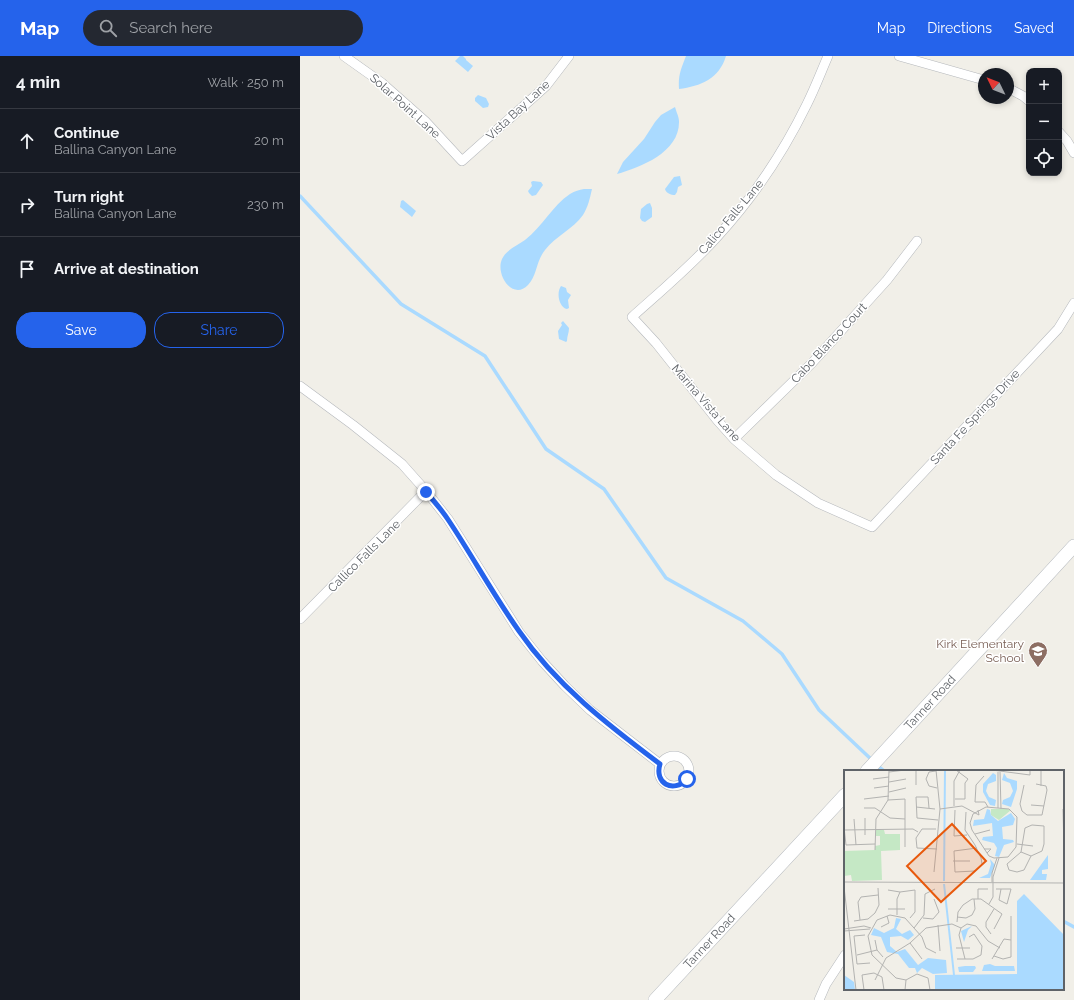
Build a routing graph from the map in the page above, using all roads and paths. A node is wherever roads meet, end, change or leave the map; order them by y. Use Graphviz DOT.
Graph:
graph roads {
  1 [pos="344,56"];
  2 [pos="569,56"];
  3 [pos="828,56"];
  4 [pos="899,56"];
  5 [pos="978,78"];
  6 [pos="1014,91"];
  7 [pos="1026,98"];
  8 [pos="1062,135"];
  9 [pos="1074,153"];
  10 [pos="462,160"];
  11 [pos="917,241"];
  12 [pos="1074,303"];
  13 [pos="632,317"];
  14 [pos="301,390"];
  15 [pos="734,439"];
  16 [pos="426,492"];
  17 [pos="872,527"];
  18 [pos="1074,546"];
  19 [pos="300,619"];
  20 [pos="660,764"];
  21 [pos="868,770"];
  22 [pos="844,796"];
  23 [pos="844,957"];
  24 [pos="655,1000"];
  25 [pos="819,1000"];
  1 -- 10 [label="street, Solar Point Lane"];
  2 -- 10 [label="street, Vista Bay Lane"];
  3 -- 13 [label="street, Calico Falls Lane"];
  4 -- 5 [label="street"];
  6 -- 7 [label="street"];
  8 -- 9 [label="street"];
  11 -- 15 [label="street, Cabo Blanco Court"];
  12 -- 17 [label="street, Santa Fe Springs Drive"];
  13 -- 15 [label="street, Marina Vista Lane"];
  14 -- 16 [label="street"];
  15 -- 17 [label="street, Marina Vista Lane"];
  16 -- 19 [label="street, Callico Falls Lane"];
  16 -- 20 [label="street"];
  18 -- 21 [label="main road, Tanner Road"];
  22 -- 24 [label="main road, Tanner Road"];
  23 -- 25 [label="street"];
}
